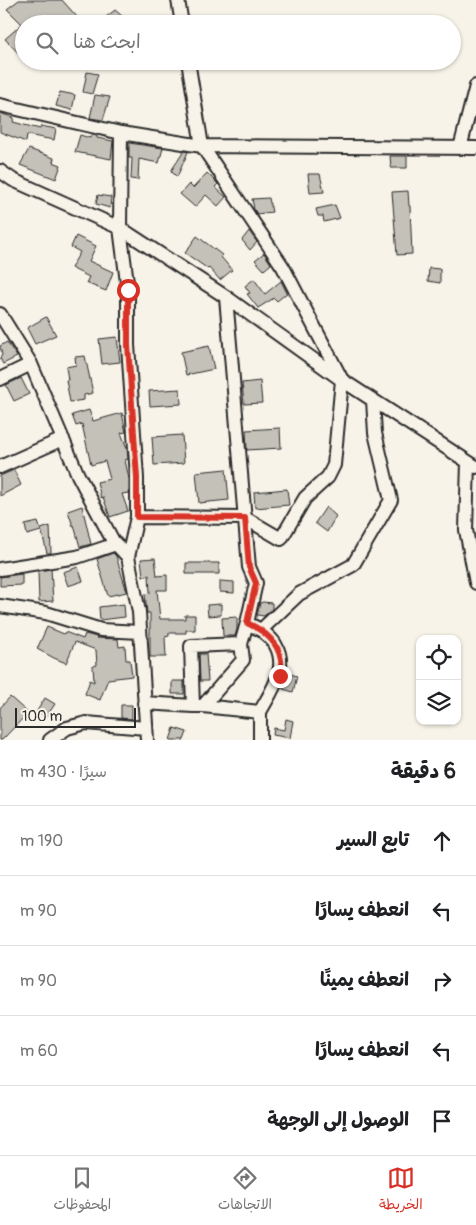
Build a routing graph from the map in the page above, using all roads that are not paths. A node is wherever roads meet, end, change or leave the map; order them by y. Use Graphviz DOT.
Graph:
graph roads {
  1 [pos="178,0"];
  2 [pos="180,15"];
  3 [pos="189,70"];
  4 [pos="476,86"];
  5 [pos="0,106"];
  6 [pos="121,133"];
  7 [pos="202,146"];
  8 [pos="460,148"];
  9 [pos="476,148"];
  10 [pos="0,171"];
  11 [pos="120,228"];
  12 [pos="226,297"];
  13 [pos="0,314"];
  14 [pos="31,364"];
  15 [pos="0,379"];
  16 [pos="342,380"];
  17 [pos="373,400"];
  18 [pos="63,440"];
  19 [pos="472,465"];
  20 [pos="0,468"];
  21 [pos="137,517"];
  22 [pos="245,518"];
  23 [pos="116,544"];
  24 [pos="128,557"];
  25 [pos="0,569"];
  26 [pos="476,582"];
  27 [pos="0,606"];
  28 [pos="247,623"];
  29 [pos="261,630"];
  30 [pos="140,632"];
  31 [pos="241,644"];
  32 [pos="144,703"];
  33 [pos="198,706"];
  34 [pos="260,712"];
  35 [pos="146,734"];
  36 [pos="50,740"];
  37 [pos="260,740"];
  1 -- 2 [label="street"];
  3 -- 7 [label="street"];
  4 -- 8 [label="street"];
  5 -- 6 [label="street"];
  6 -- 7 [label="street"];
  6 -- 11 [label="street"];
  7 -- 8 [label="street"];
  7 -- 16 [label="street"];
  8 -- 9 [label="street"];
  10 -- 11 [label="street"];
  11 -- 12 [label="street"];
  11 -- 21 [label="street"];
  12 -- 16 [label="street"];
  12 -- 22 [label="street"];
  13 -- 14 [label="street"];
  14 -- 15 [label="street"];
  14 -- 18 [label="street"];
  16 -- 17 [label="street"];
  16 -- 22 [label="street"];
  17 -- 19 [label="street"];
  17 -- 29 [label="street"];
  18 -- 20 [label="street"];
  18 -- 23 [label="street"];
  19 -- 26 [label="street"];
  21 -- 22 [label="street"];
  21 -- 24 [label="street"];
  22 -- 28 [label="street"];
  23 -- 24 [label="street"];
  23 -- 25 [label="street"];
  24 -- 30 [label="street"];
  27 -- 30 [label="street"];
  28 -- 29 [label="street"];
  28 -- 31 [label="street"];
  29 -- 34 [label="street"];
  30 -- 32 [label="street"];
  31 -- 33 [label="street"];
  31 -- 33 [label="street"];
  32 -- 33 [label="street"];
  32 -- 35 [label="street"];
  33 -- 34 [label="street"];
  34 -- 37 [label="street"];
  35 -- 36 [label="street"];
}
